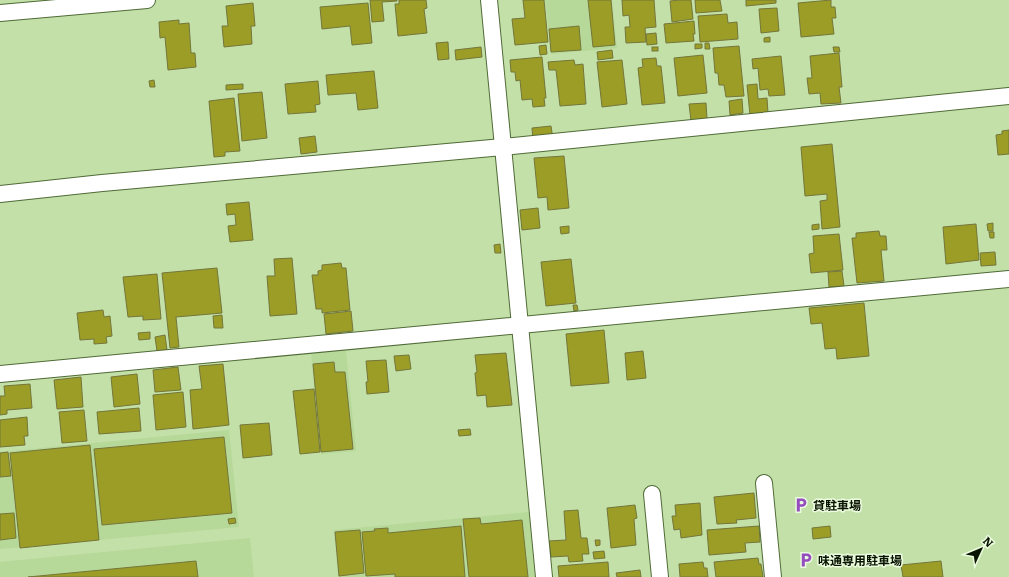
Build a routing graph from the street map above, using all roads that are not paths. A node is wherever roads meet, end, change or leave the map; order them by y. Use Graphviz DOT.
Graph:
graph roads {
  1 [pos="147,0"];
  2 [pos="489,0"];
  3 [pos="0,13"];
  4 [pos="1009,96"];
  5 [pos="503,147"];
  6 [pos="0,194"];
  7 [pos="1009,279"];
  8 [pos="520,325"];
  9 [pos="0,374"];
  10 [pos="764,483"];
  11 [pos="652,494"];
  12 [pos="544,577"];
  13 [pos="660,577"];
  14 [pos="773,577"];
  1 -- 3 [label="street"];
  2 -- 5 [label="street"];
  4 -- 5 [label="street"];
  5 -- 6 [label="street"];
  5 -- 8 [label="street"];
  7 -- 8 [label="street"];
  8 -- 9 [label="street"];
  8 -- 12 [label="street"];
  10 -- 14 [label="street"];
  11 -- 13 [label="street"];
}
